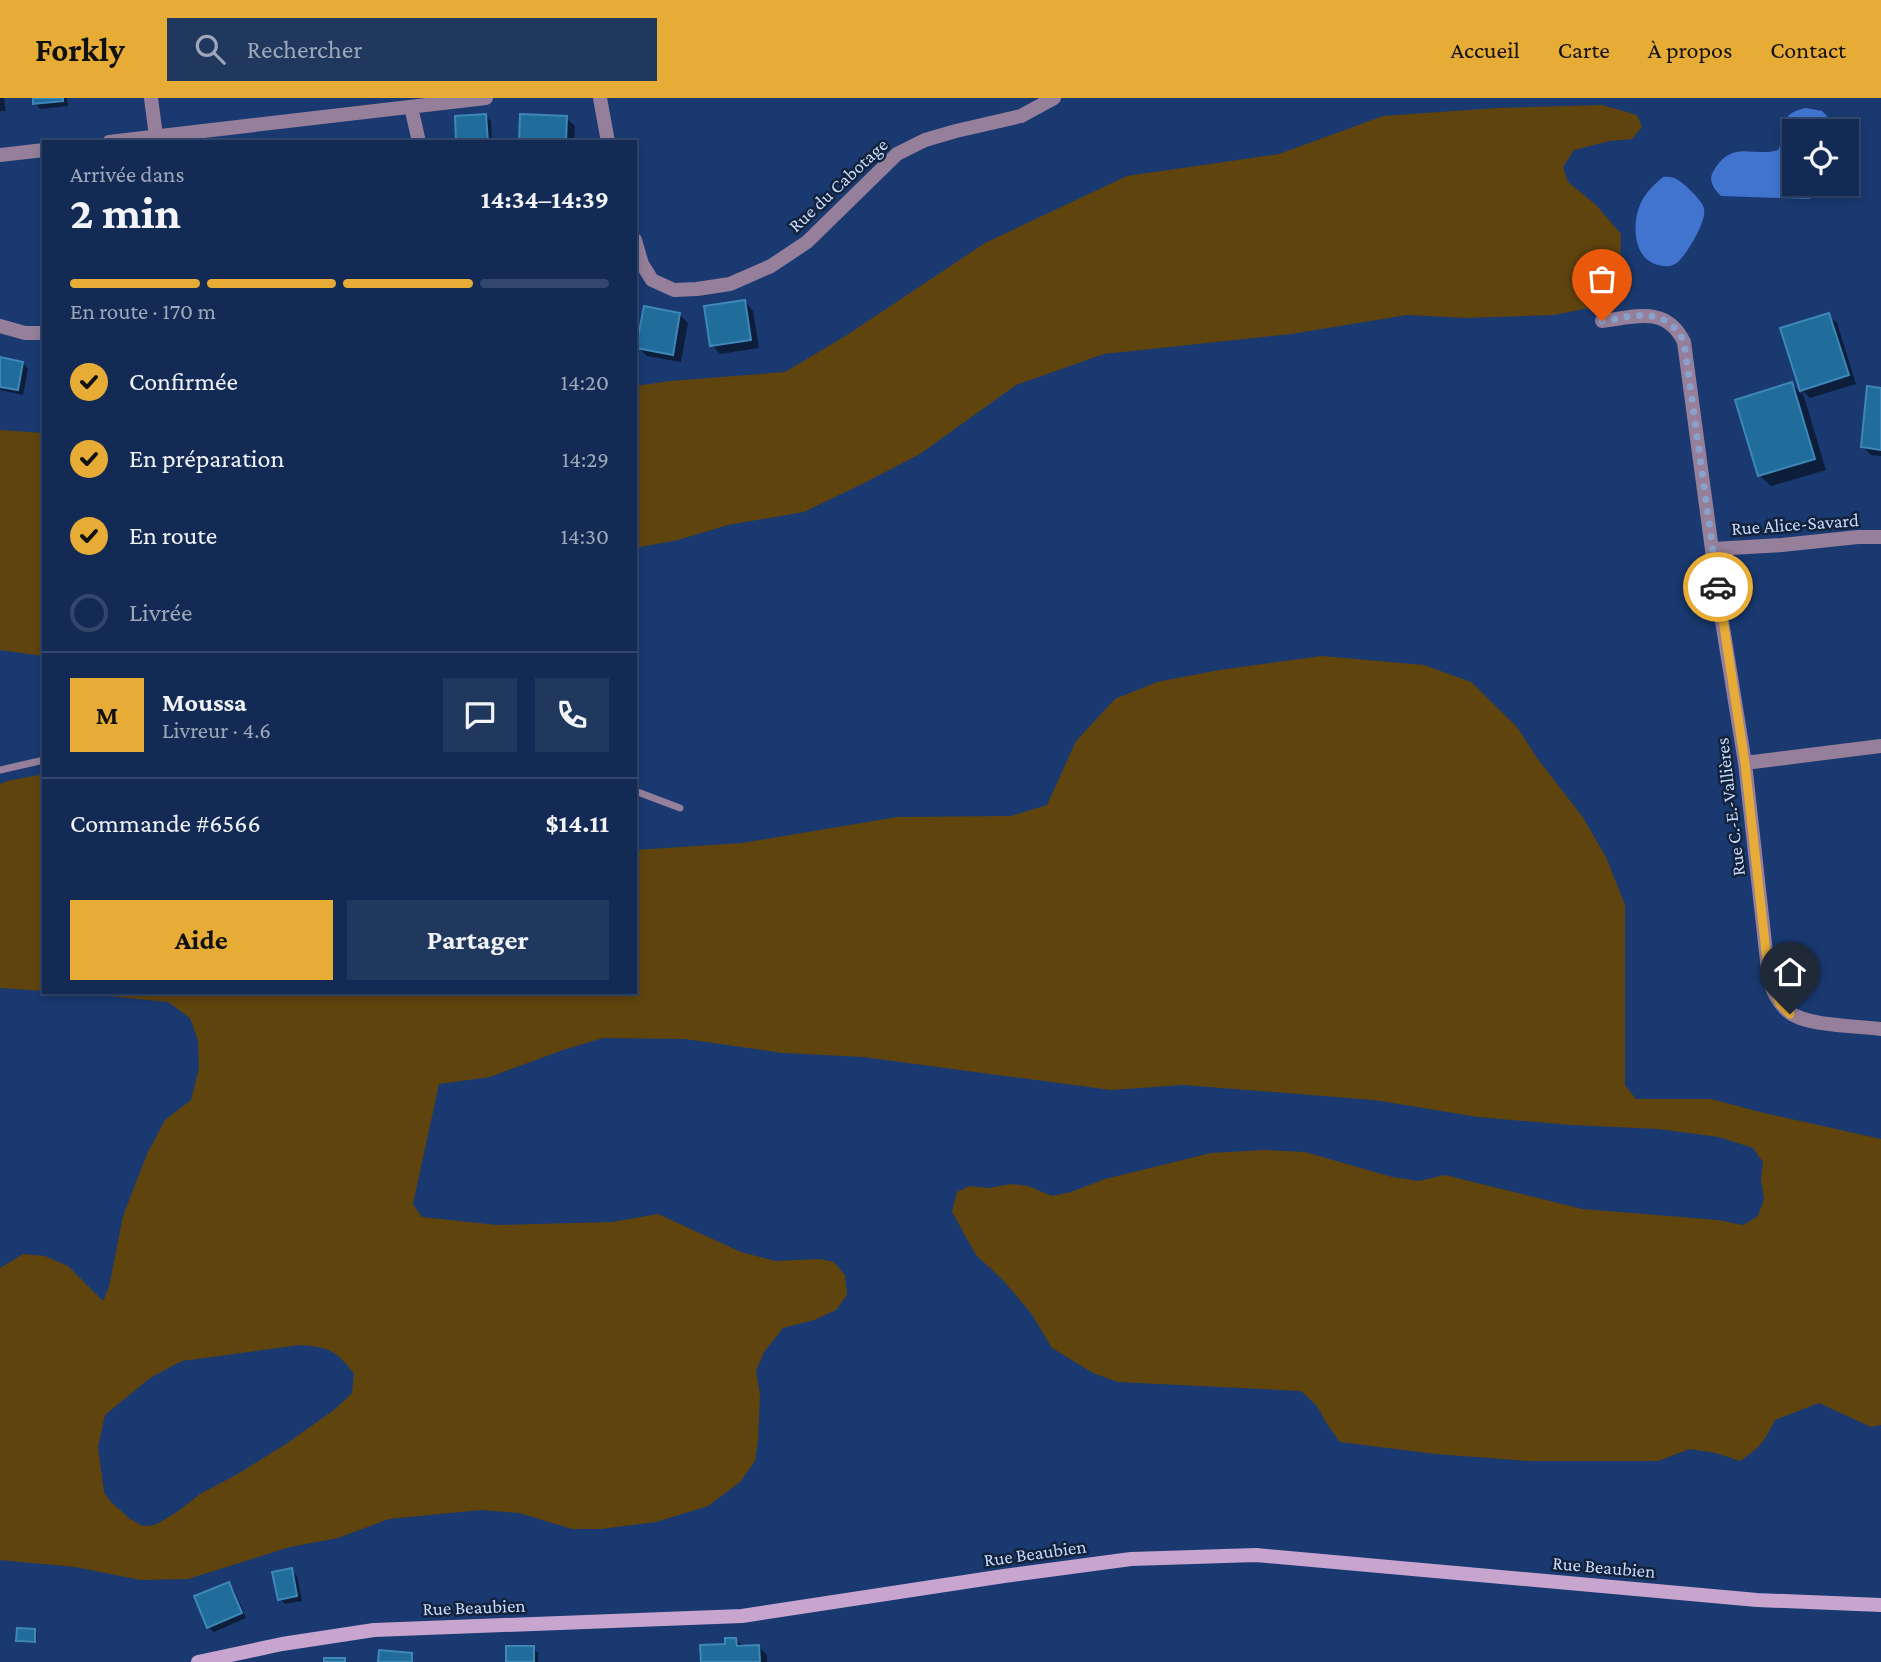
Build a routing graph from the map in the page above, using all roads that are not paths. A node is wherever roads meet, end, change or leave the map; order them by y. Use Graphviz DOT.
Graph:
graph roads {
  1 [pos="151,98"];
  2 [pos="486,98"];
  3 [pos="600,98"];
  4 [pos="1054,98"];
  5 [pos="411,107"];
  6 [pos="156,136"];
  7 [pos="124,140"];
  8 [pos="419,140"];
  9 [pos="608,140"];
  10 [pos="42,150"];
  11 [pos="0,155"];
  12 [pos="637,247"];
  13 [pos="1602,321"];
  14 [pos="0,326"];
  15 [pos="42,333"];
  16 [pos="1881,537"];
  17 [pos="1713,549"];
  18 [pos="1881,746"];
  19 [pos="42,760"];
  20 [pos="1745,763"];
  21 [pos="0,770"];
  22 [pos="637,792"];
  23 [pos="680,808"];
  24 [pos="1881,1028"];
  25 [pos="1881,1605"];
  26 [pos="198,1662"];
  1 -- 6 [label="street"];
  2 -- 5 [label="street"];
  3 -- 9 [label="street"];
  4 -- 12 [label="street, Rue du Cabotage"];
  5 -- 6 [label="street"];
  5 -- 8 [label="street"];
  6 -- 7 [label="street"];
  10 -- 11 [label="street"];
  13 -- 17 [label="street, Rue C.-E.-Vallières"];
  14 -- 15 [label="street"];
  16 -- 17 [label="street, Rue Alice-Savard"];
  17 -- 20 [label="street, Rue C.-E.-Vallières"];
  18 -- 20 [label="street"];
  19 -- 21 [label="lane"];
  20 -- 24 [label="street, Rue C.-E.-Vallières"];
  22 -- 23 [label="lane"];
  25 -- 26 [label="main road, Rue Beaubien"];
}
